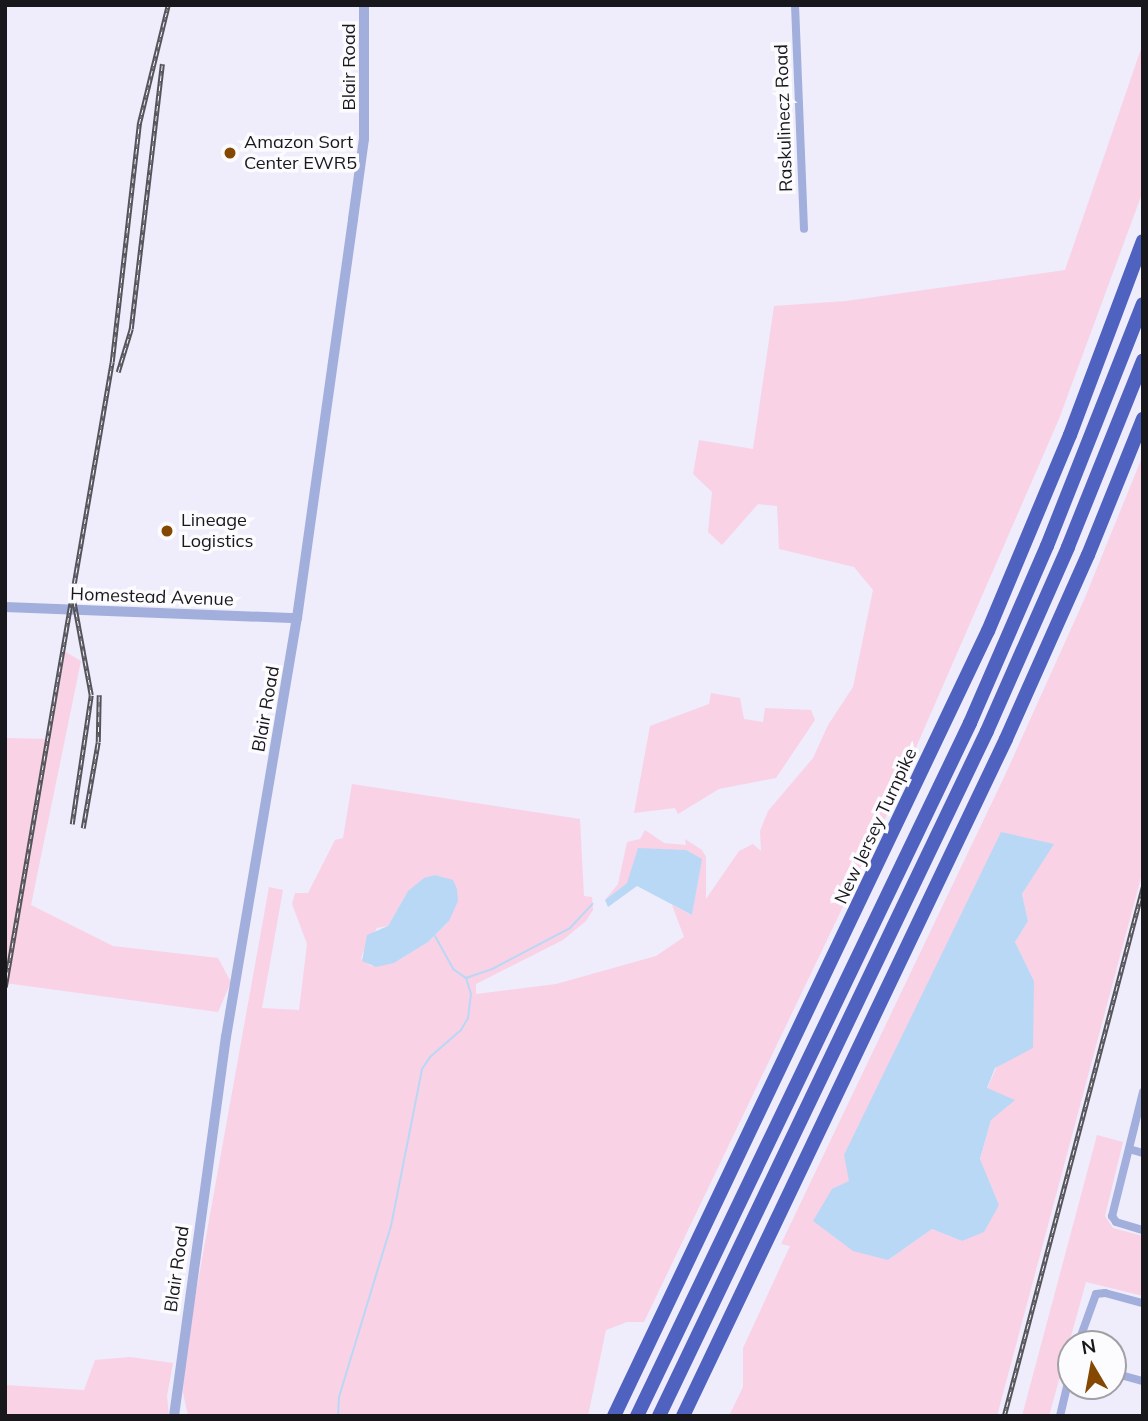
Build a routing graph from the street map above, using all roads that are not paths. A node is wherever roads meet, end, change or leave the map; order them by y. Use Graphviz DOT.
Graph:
graph roads {
  1 [pos="364,5"];
  2 [pos="796,5"];
  3 [pos="804,229"];
  4 [pos="1143,241"];
  5 [pos="1143,304"];
  6 [pos="1143,360"];
  7 [pos="1143,419"];
  8 [pos="5,607"];
  9 [pos="297,618"];
  10 [pos="1143,1093"];
  11 [pos="1129,1149"];
  12 [pos="1143,1153"];
  13 [pos="1143,1230"];
  14 [pos="1143,1303"];
  15 [pos="1082,1330"];
  16 [pos="174,1416"];
  17 [pos="614,1416"];
  18 [pos="637,1416"];
  19 [pos="659,1416"];
  20 [pos="682,1416"];
  1 -- 9 [label="street, Blair Road"];
  2 -- 3 [label="street, Raskulinecz Road"];
  4 -- 17 [label="highway, New Jersey Turnpike"];
  5 -- 18 [label="highway"];
  6 -- 19 [label="highway"];
  7 -- 20 [label="highway"];
  8 -- 9 [label="street, Homestead Avenue"];
  9 -- 16 [label="street, Blair Road"];
  10 -- 11 [label="street"];
  11 -- 12 [label="street"];
  11 -- 13 [label="street"];
  14 -- 15 [label="street"];
}
